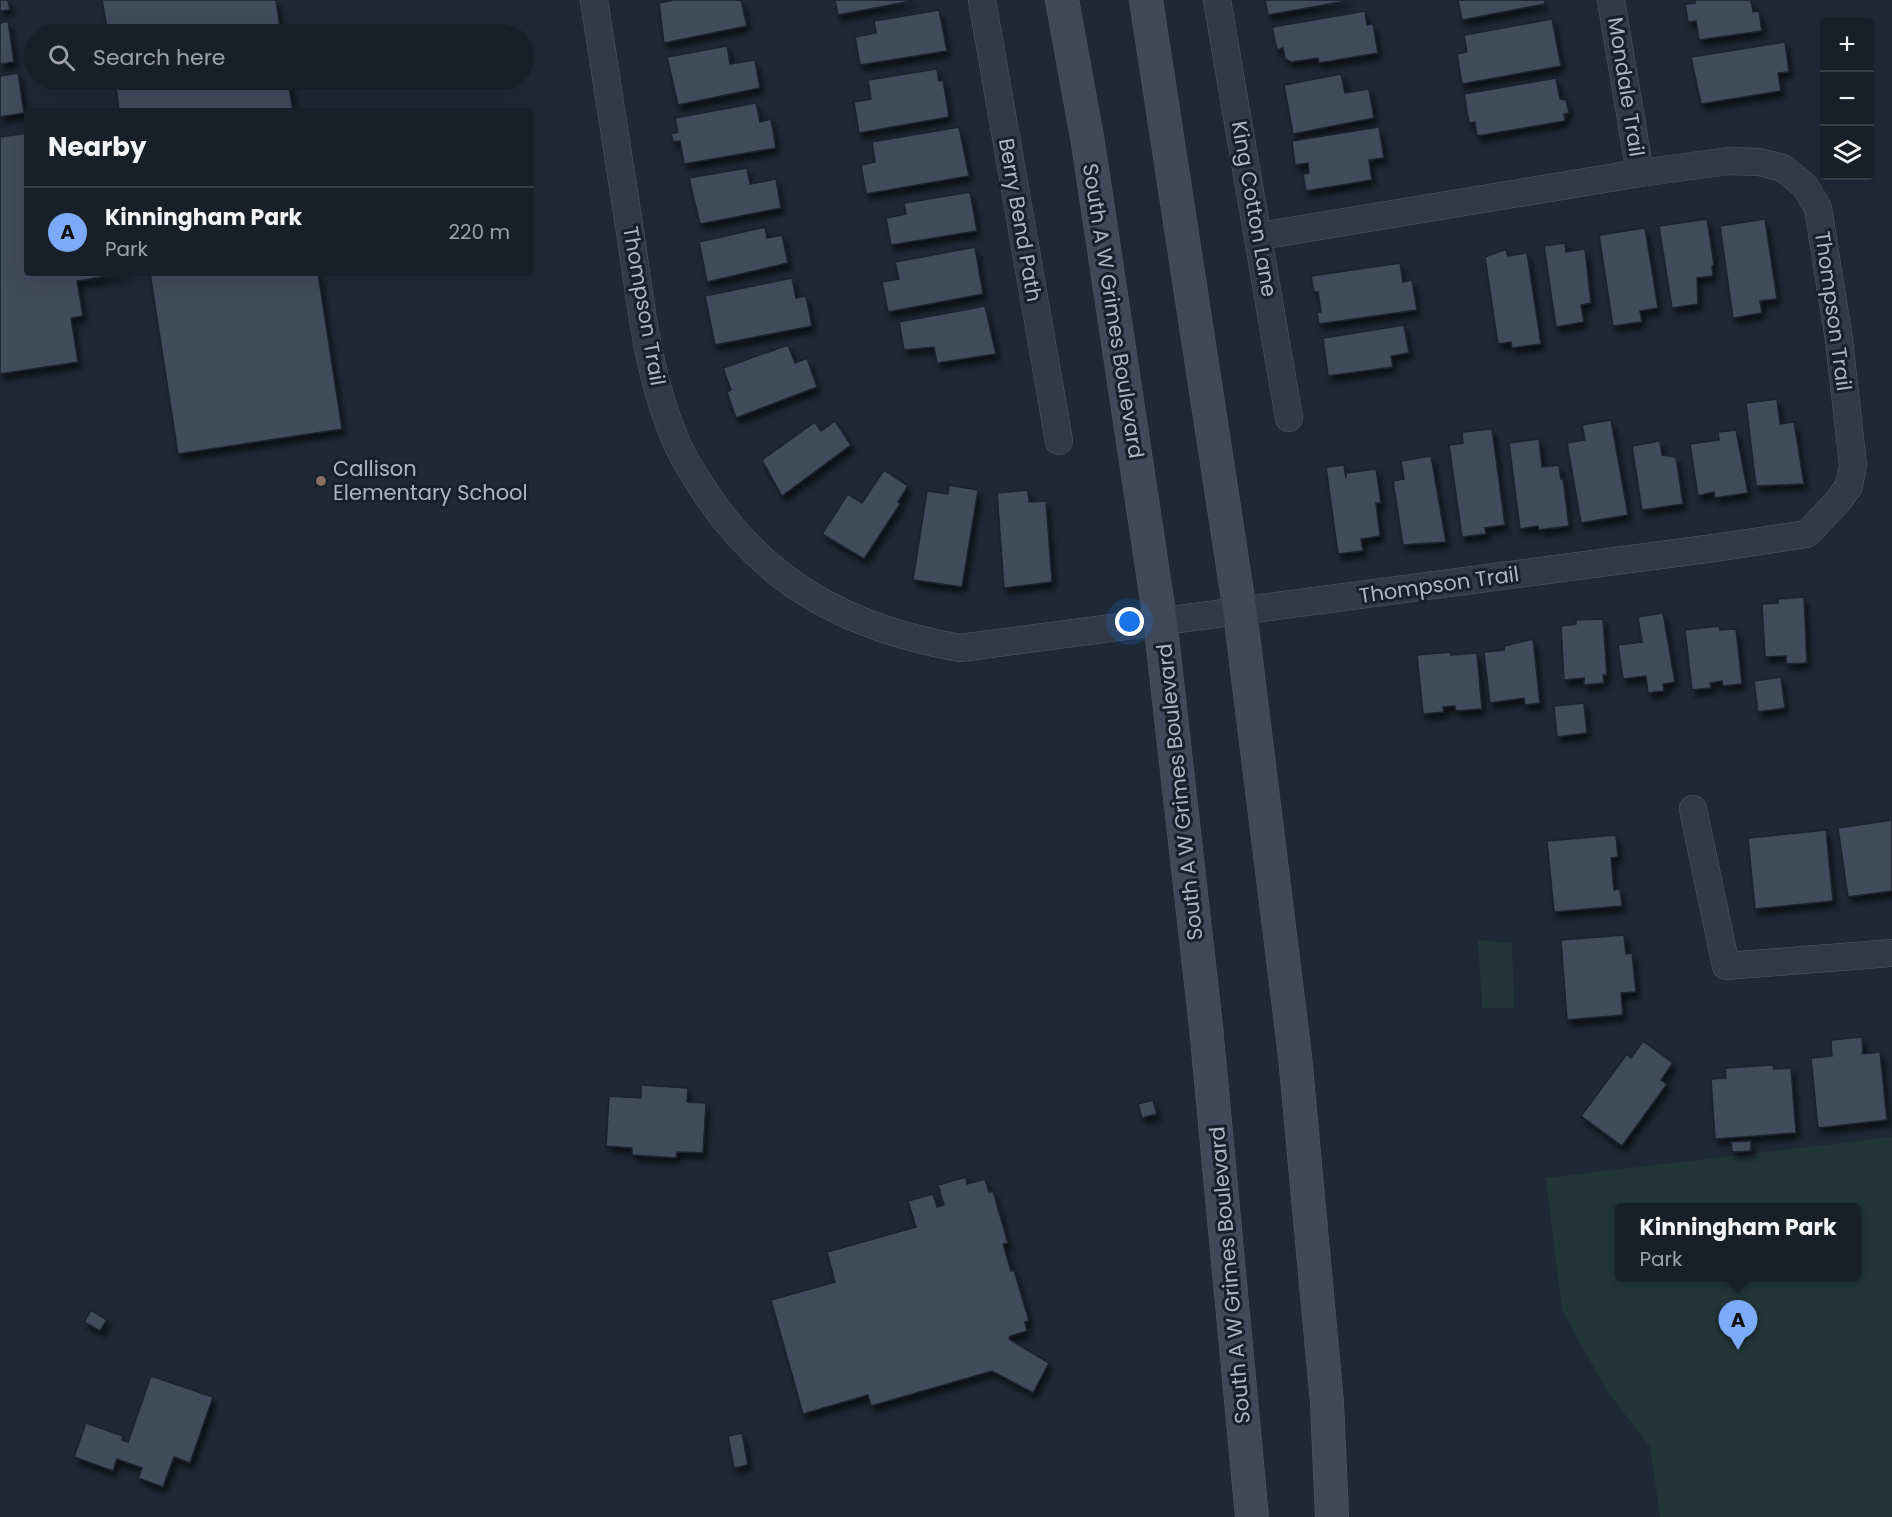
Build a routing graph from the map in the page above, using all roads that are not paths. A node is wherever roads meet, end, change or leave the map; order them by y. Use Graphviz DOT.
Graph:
graph roads {
  1 [pos="594,0"];
  2 [pos="982,0"];
  3 [pos="1062,0"];
  4 [pos="1146,0"];
  5 [pos="1217,0"];
  6 [pos="1611,0"];
  7 [pos="1640,173"];
  8 [pos="1260,236"];
  9 [pos="1289,418"];
  10 [pos="1059,441"];
  11 [pos="1240,612"];
  12 [pos="1160,620"];
  13 [pos="1693,809"];
  14 [pos="1892,952"];
  15 [pos="1252,1517"];
  16 [pos="1332,1517"];
  1 -- 12 [label="street, Thompson Trail"];
  2 -- 10 [label="street, Berry Bend Path"];
  3 -- 12 [label="main road, South A W Grimes Boulevard"];
  4 -- 11 [label="main road"];
  5 -- 8 [label="street, King Cotton Lane"];
  6 -- 7 [label="street, Mondale Trail"];
  7 -- 8 [label="street, Thompson Trail"];
  7 -- 11 [label="street, Thompson Trail"];
  8 -- 9 [label="street, King Cotton Lane"];
  11 -- 12 [label="street, Thompson Trail"];
  11 -- 16 [label="main road"];
  12 -- 15 [label="main road, South A W Grimes Boulevard"];
  13 -- 14 [label="street"];
}
